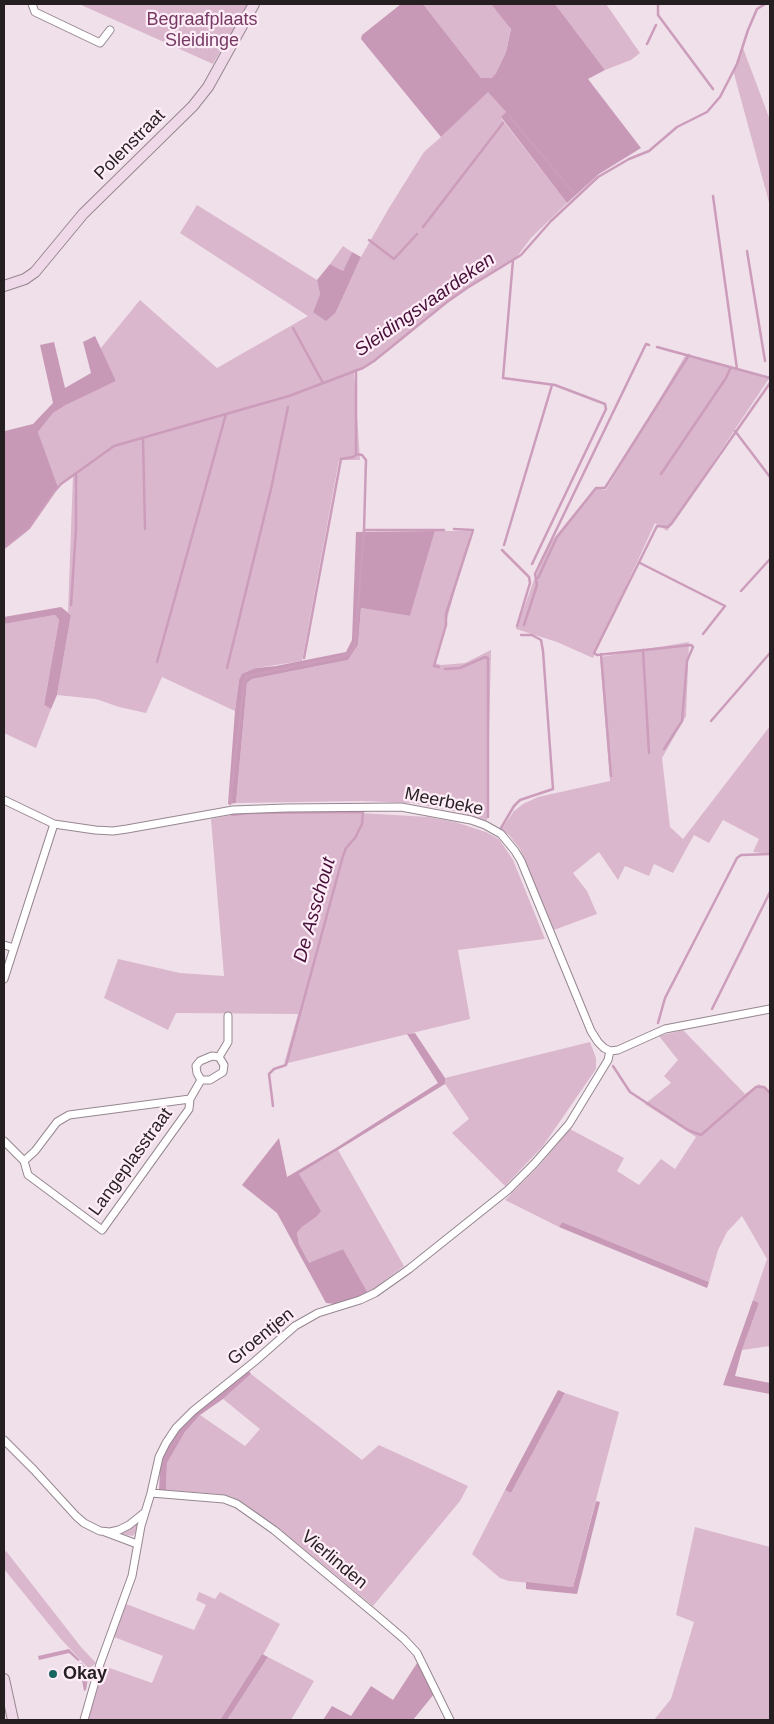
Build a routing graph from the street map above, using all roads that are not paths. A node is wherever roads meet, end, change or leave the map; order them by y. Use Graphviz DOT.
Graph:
graph roads {
  1 [pos="32,4"];
  2 [pos="254,4"];
  3 [pos="110,30"];
  4 [pos="4,286"];
  5 [pos="4,800"];
  6 [pos="54,824"];
  7 [pos="4,945"];
  8 [pos="14,948"];
  9 [pos="4,980"];
  10 [pos="770,1009"];
  11 [pos="228,1016"];
  12 [pos="610,1051"];
  13 [pos="219,1057"];
  14 [pos="201,1080"];
  15 [pos="190,1099"];
  16 [pos="4,1141"];
  17 [pos="24,1161"];
  18 [pos="4,1440"];
  19 [pos="151,1493"];
  20 [pos="144,1513"];
  21 [pos="100,1531"];
  22 [pos="137,1544"];
  23 [pos="4,1679"];
  24 [pos="13,1720"];
  25 [pos="84,1720"];
  26 [pos="450,1720"];
  1 -- 3 [label="street"];
  2 -- 4 [label="main road, Polenstraat"];
  5 -- 6 [label="street, Meerbeke"];
  6 -- 8 [label="street"];
  6 -- 12 [label="street, Meerbeke"];
  7 -- 8 [label="street"];
  8 -- 9 [label="street"];
  10 -- 12 [label="street"];
  11 -- 13 [label="street"];
  12 -- 19 [label="street, Groentjen"];
  13 -- 14 [label="street"];
  13 -- 14 [label="street, Langeplasstraat"];
  14 -- 15 [label="street, Langeplasstraat"];
  15 -- 17 [label="street, Langeplasstraat"];
  15 -- 17 [label="street, Langeplasstraat"];
  16 -- 17 [label="street, Langeplasstraat"];
  18 -- 21 [label="street"];
  19 -- 20 [label="street, Groentjen"];
  19 -- 26 [label="street, Vierlinden"];
  20 -- 21 [label="street"];
  20 -- 22 [label="street, Groentjen"];
  21 -- 22 [label="street"];
  22 -- 25 [label="street, Groentjen"];
  23 -- 24 [label="main road"];
}
